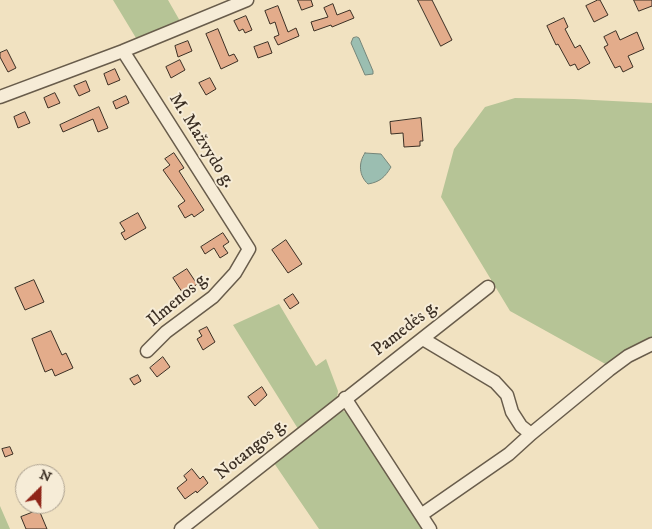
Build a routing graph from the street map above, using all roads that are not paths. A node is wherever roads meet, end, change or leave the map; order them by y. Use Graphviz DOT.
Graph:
graph roads {
  1 [pos="247,0"];
  2 [pos="124,51"];
  3 [pos="0,97"];
  4 [pos="249,249"];
  5 [pos="488,287"];
  6 [pos="423,339"];
  7 [pos="652,344"];
  8 [pos="147,351"];
  9 [pos="345,398"];
  10 [pos="531,434"];
  11 [pos="421,516"];
  12 [pos="181,529"];
  13 [pos="430,529"];
  1 -- 2 [label="street"];
  2 -- 3 [label="street"];
  2 -- 4 [label="street, M. Mažvydo g."];
  4 -- 8 [label="street, Ilmenos g."];
  5 -- 6 [label="street, Pamedės g."];
  6 -- 9 [label="street, Pamedės g."];
  6 -- 10 [label="street"];
  7 -- 10 [label="street"];
  9 -- 11 [label="street"];
  9 -- 12 [label="street, Notangos g."];
  10 -- 11 [label="street"];
  11 -- 13 [label="street"];
}
